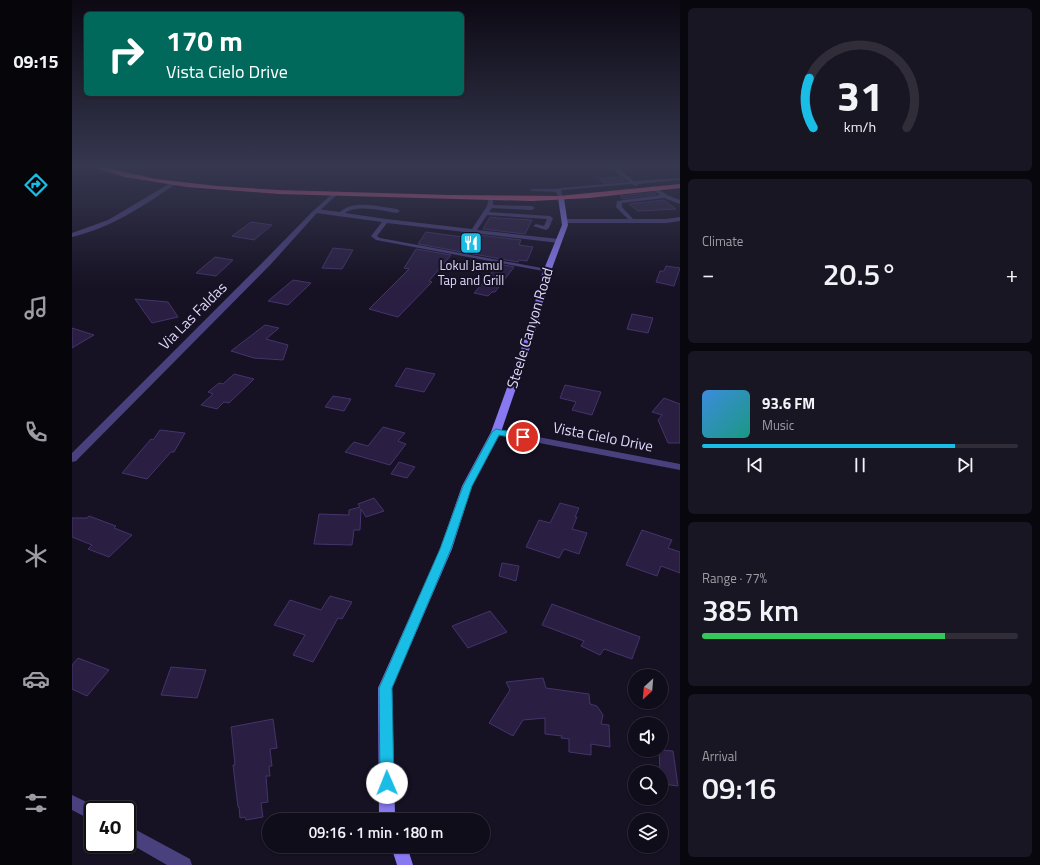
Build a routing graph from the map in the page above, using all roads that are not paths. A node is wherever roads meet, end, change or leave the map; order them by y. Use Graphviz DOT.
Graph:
graph roads {
  1 [pos="133,207"];
  2 [pos="320,207"];
  3 [pos="352,207"];
  4 [pos="368,207"];
  5 [pos="488,207"];
  6 [pos="528,207"];
  7 [pos="562,207"];
  8 [pos="619,207"];
  9 [pos="532,208"];
  10 [pos="316,211"];
  11 [pos="398,211"];
  12 [pos="486,213"];
  13 [pos="341,214"];
  14 [pos="680,219"];
  15 [pos="386,221"];
  16 [pos="565,221"];
  17 [pos="632,221"];
  18 [pos="536,226"];
  19 [pos="474,231"];
  20 [pos="72,235"];
  21 [pos="559,241"];
  22 [pos="547,271"];
  23 [pos="496,432"];
  24 [pos="72,459"];
  25 [pos="680,467"];
  26 [pos="72,802"];
  27 [pos="84,808"];
  28 [pos="387,813"];
  29 [pos="136,838"];
  30 [pos="401,853"];
  31 [pos="184,865"];
  32 [pos="405,865"];
  1 -- 20 [label="street"];
  2 -- 10 [label="street, Via Las Faldas"];
  3 -- 13 [label="lane"];
  4 -- 11 [label="lane"];
  5 -- 12 [label="lane"];
  6 -- 9 [label="lane"];
  7 -- 16 [label="street, Steele Canyon Road"];
  8 -- 17 [label="lane"];
  10 -- 13 [label="lane"];
  10 -- 24 [label="street, Via Las Faldas"];
  12 -- 18 [label="lane"];
  12 -- 19 [label="lane"];
  13 -- 15 [label="lane"];
  14 -- 17 [label="lane"];
  15 -- 19 [label="lane"];
  15 -- 22 [label="lane"];
  16 -- 17 [label="lane"];
  16 -- 21 [label="street, Steele Canyon Road"];
  19 -- 21 [label="lane"];
  21 -- 22 [label="street, Steele Canyon Road"];
  22 -- 23 [label="street, Steele Canyon Road"];
  23 -- 25 [label="street, Vista Cielo Drive"];
  23 -- 28 [label="street, Steele Canyon Road"];
  26 -- 27 [label="street"];
  29 -- 31 [label="street"];
  30 -- 32 [label="street"];
}
